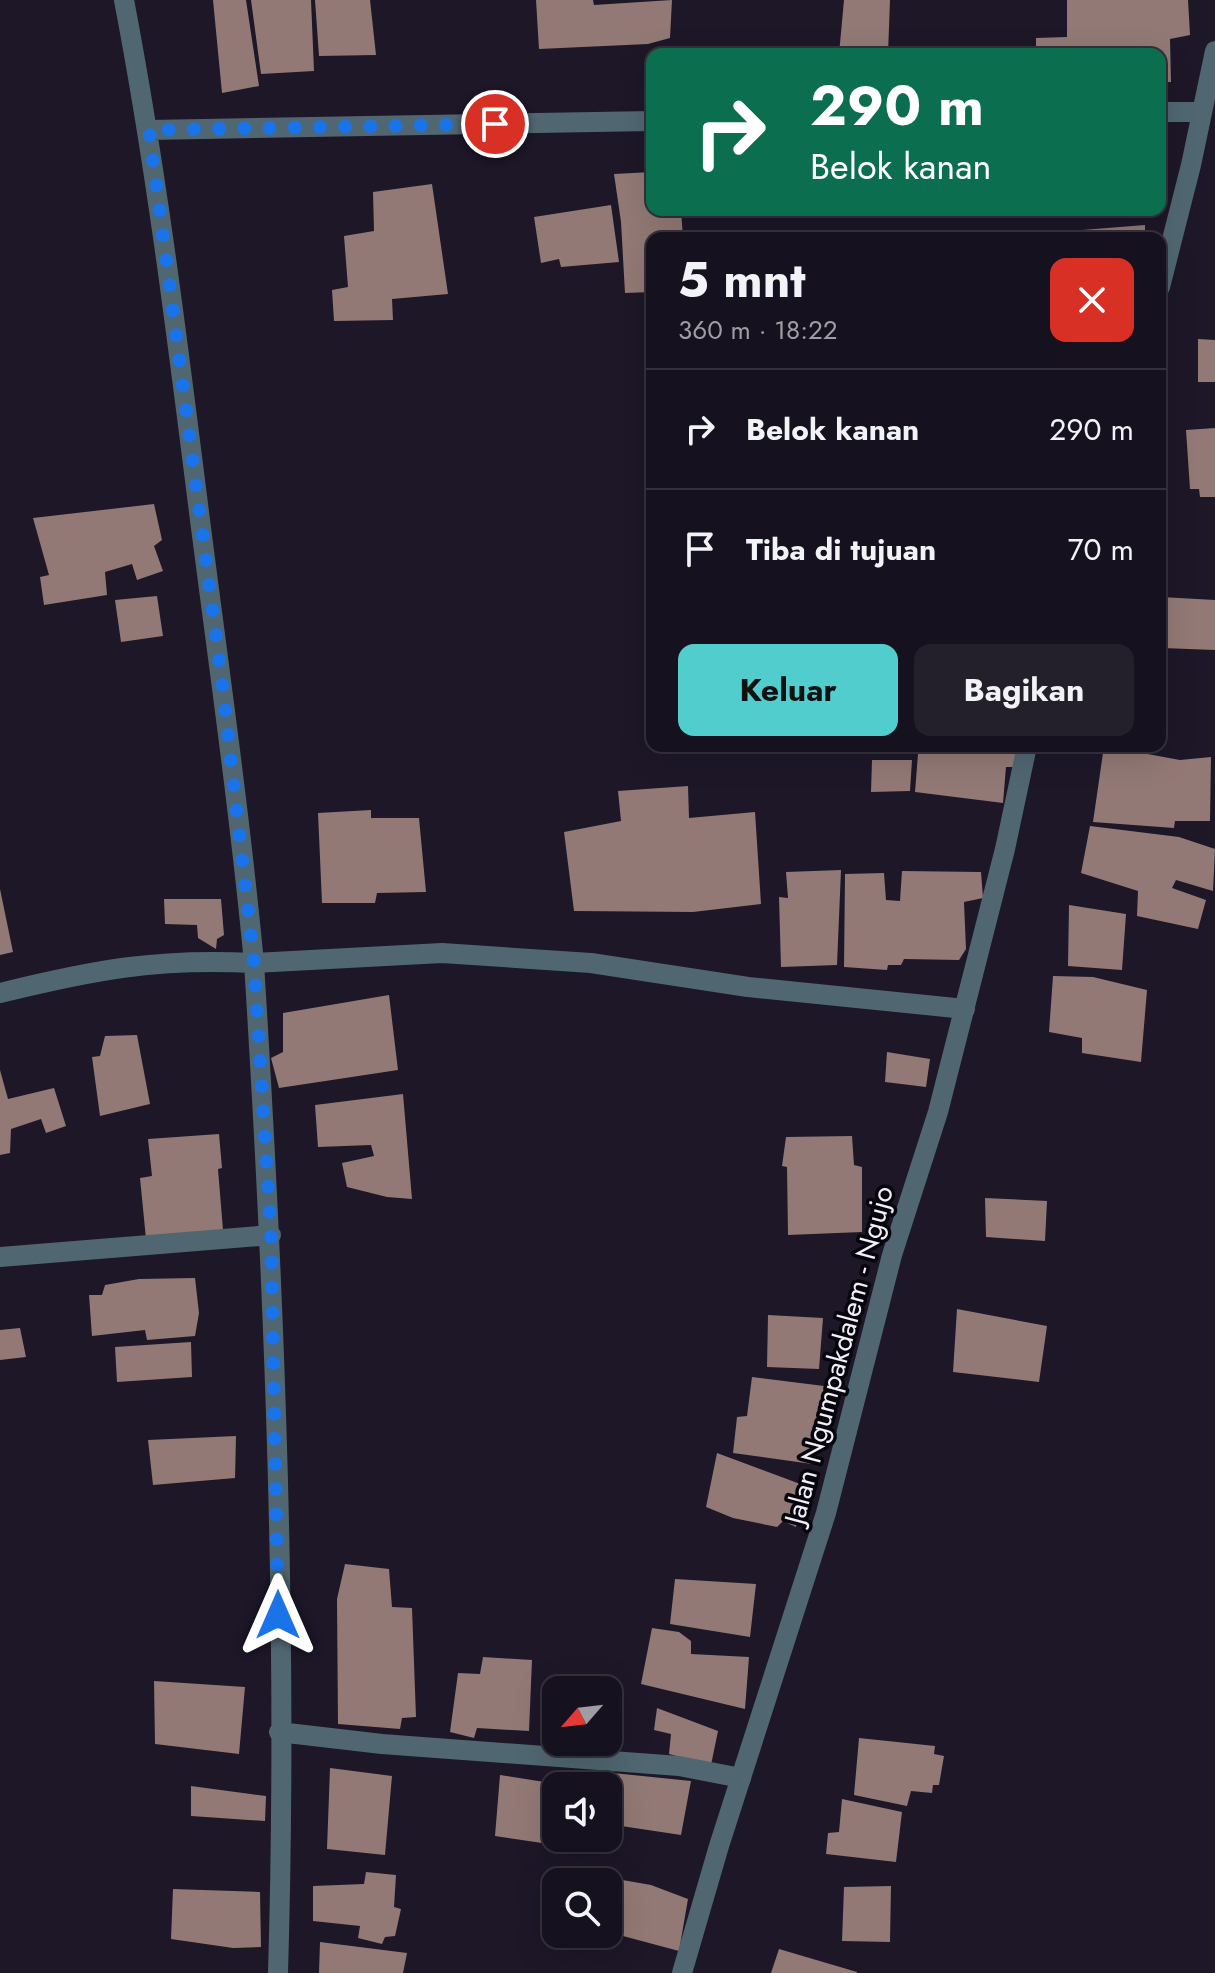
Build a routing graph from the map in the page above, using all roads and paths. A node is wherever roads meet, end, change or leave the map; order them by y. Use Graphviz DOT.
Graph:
graph roads {
  1 [pos="124,0"];
  2 [pos="1215,51"];
  3 [pos="1166,112"];
  4 [pos="1200,112"];
  5 [pos="646,121"];
  6 [pos="149,130"];
  7 [pos="1166,263"];
  8 [pos="1026,752"];
  9 [pos="254,963"];
  10 [pos="0,993"];
  11 [pos="965,1009"];
  12 [pos="271,1235"];
  13 [pos="0,1257"];
  14 [pos="279,1732"];
  15 [pos="741,1778"];
  16 [pos="278,1973"];
  17 [pos="682,1973"];
  1 -- 6 [label="street"];
  2 -- 4 [label="street"];
  3 -- 4 [label="street"];
  4 -- 7 [label="street"];
  5 -- 6 [label="street"];
  6 -- 9 [label="street"];
  8 -- 11 [label="street, Jalan Ngumpakdalem - Ngujo"];
  9 -- 10 [label="street"];
  9 -- 11 [label="street"];
  9 -- 12 [label="street"];
  11 -- 15 [label="street, Jalan Ngumpakdalem - Ngujo"];
  12 -- 13 [label="street"];
  12 -- 14 [label="street"];
  14 -- 15 [label="street"];
  14 -- 16 [label="street"];
  15 -- 17 [label="street, Jalan Ngumpakdalem - Ngujo"];
}
